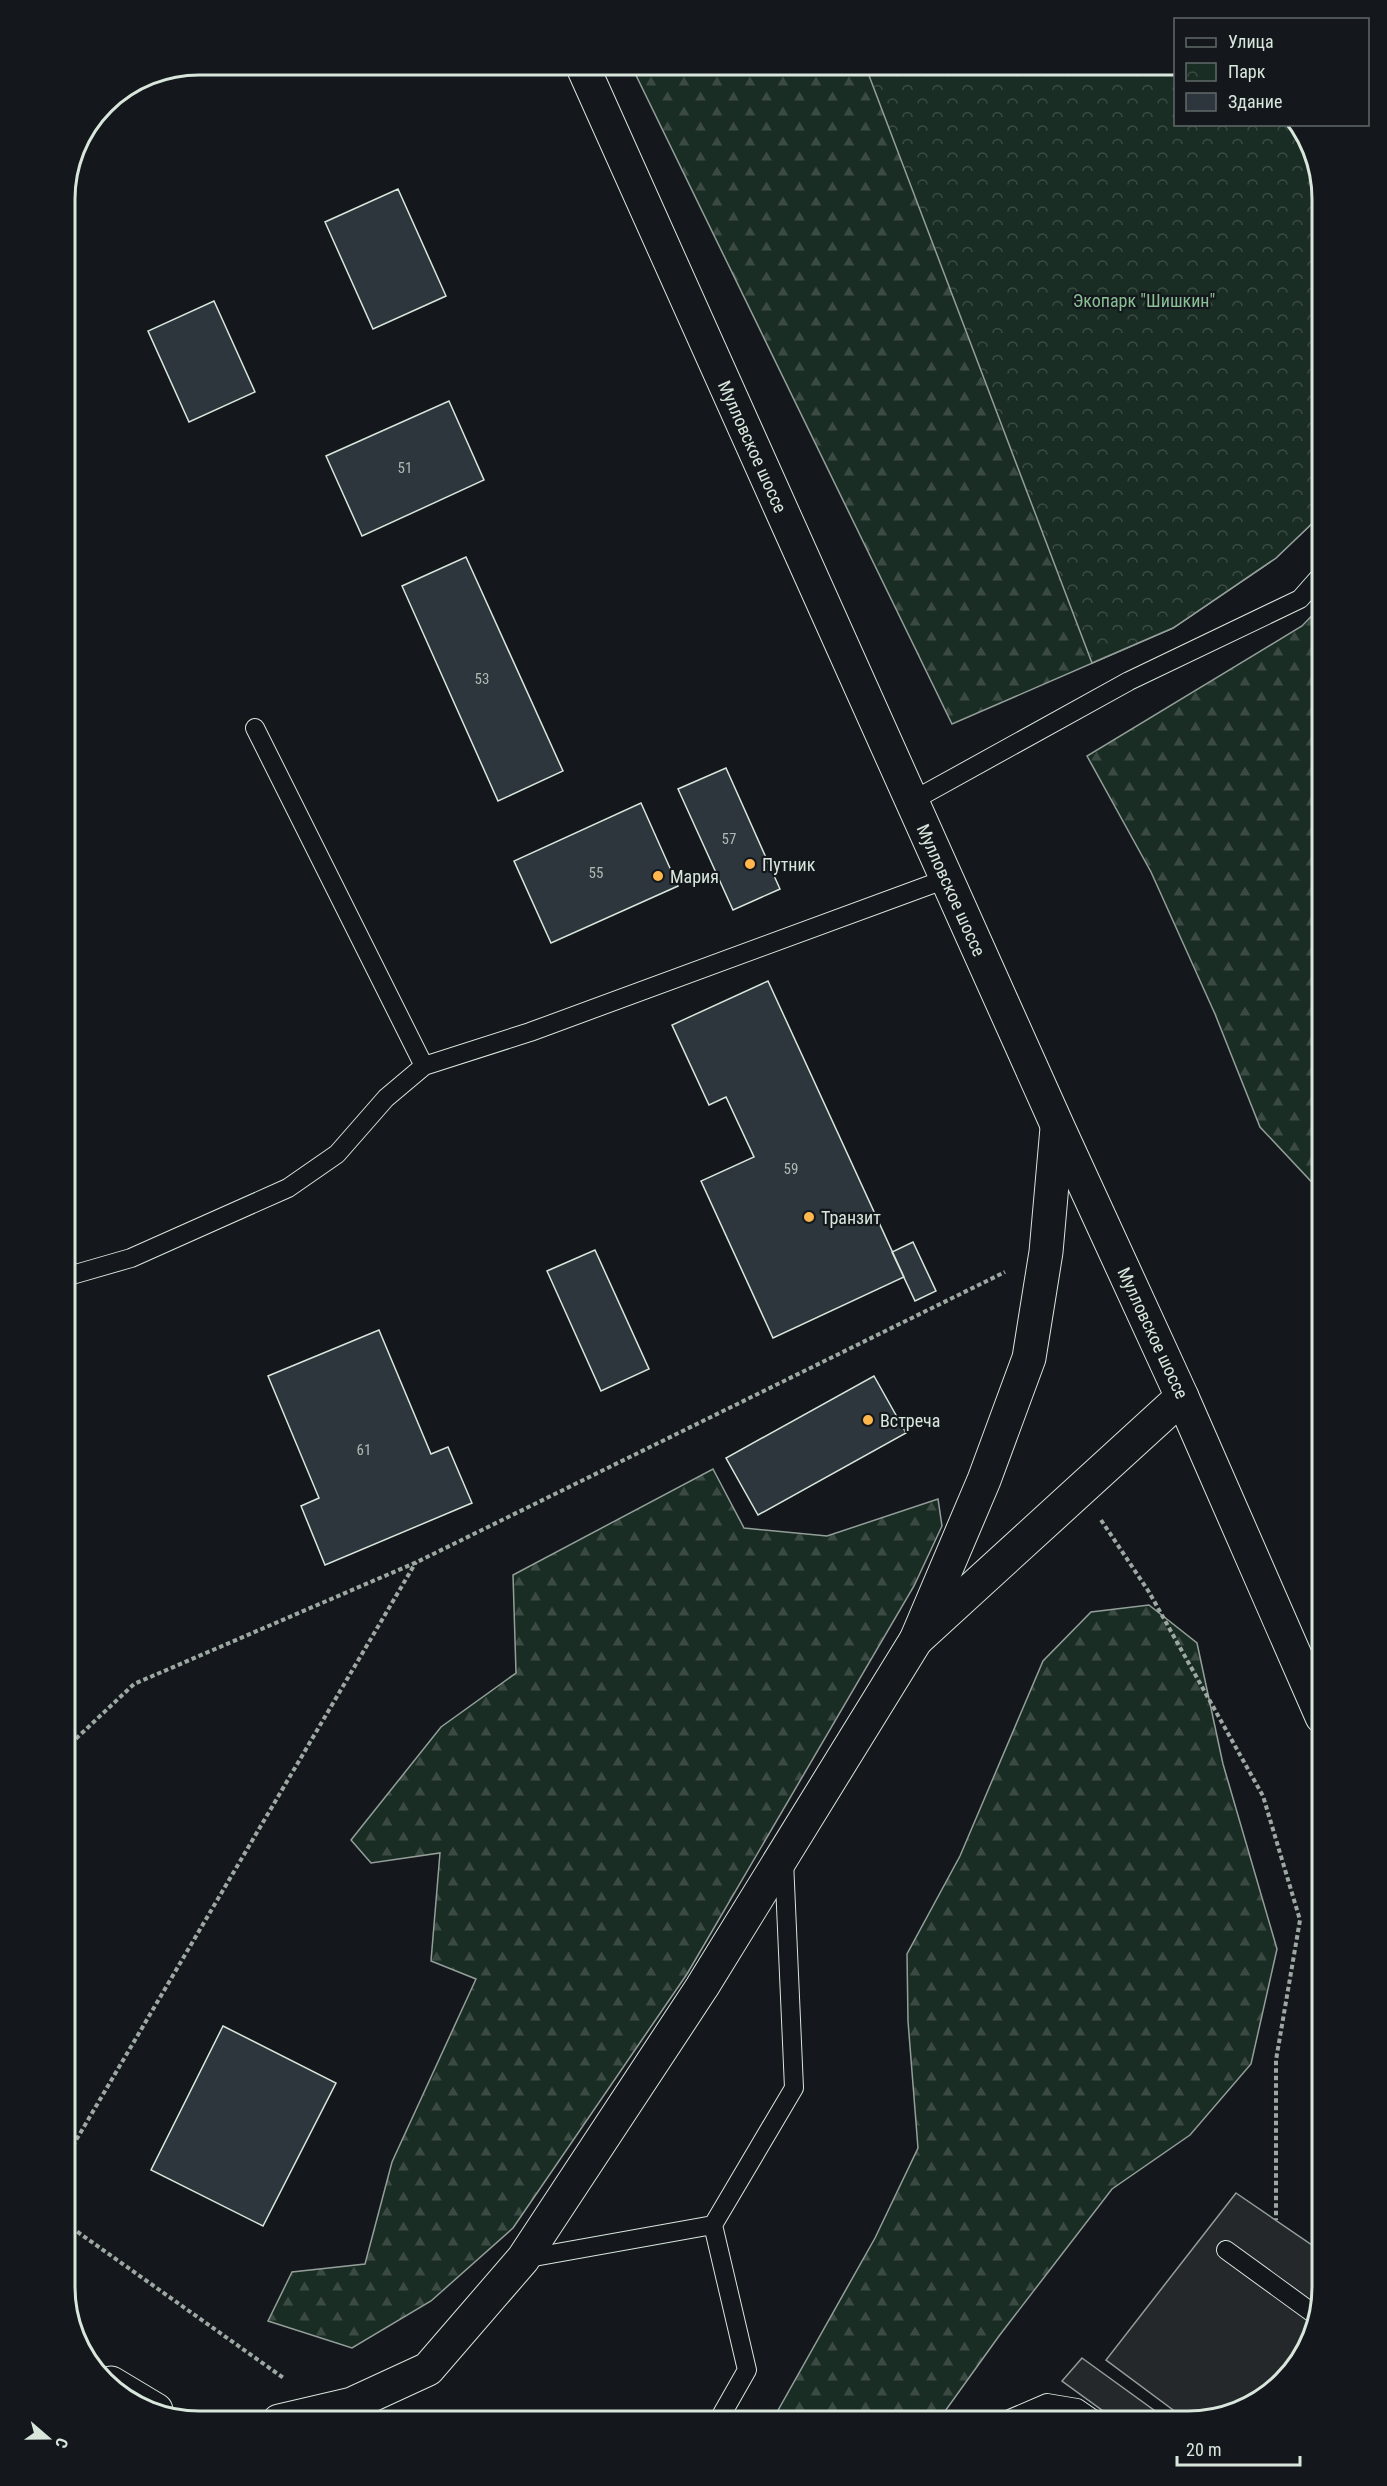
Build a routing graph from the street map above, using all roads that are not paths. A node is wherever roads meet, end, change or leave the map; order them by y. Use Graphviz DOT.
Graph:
graph roads {
  1 [pos="586,75"];
  2 [pos="1312,586"];
  3 [pos="255,728"];
  4 [pos="912,801"];
  5 [pos="946,879"];
  6 [pos="424,1066"];
  7 [pos="1058,1126"];
  8 [pos="75,1274"];
  9 [pos="1182,1397"];
  10 [pos="916,1640"];
  11 [pos="1312,1692"];
  12 [pos="784,1854"];
  13 [pos="713,2226"];
  14 [pos="1226,2250"];
  15 [pos="523,2259"];
  16 [pos="1310,2311"];
  17 [pos="319,2411"];
  18 [pos="724,2411"];
  19 [pos="1028,2411"];
  20 [pos="1081,2411"];
  1 -- 4 [label="main road, Мулловское шоссе"];
  2 -- 4 [label="lane"];
  3 -- 6 [label="lane"];
  4 -- 5 [label="main road, Мулловское шоссе"];
  5 -- 6 [label="lane"];
  5 -- 7 [label="main road, Мулловское шоссе"];
  6 -- 8 [label="lane"];
  7 -- 9 [label="main road, Мулловское шоссе"];
  7 -- 10 [label="main road"];
  9 -- 10 [label="main road"];
  9 -- 11 [label="main road, Мулловское шоссе"];
  10 -- 12 [label="main road"];
  12 -- 13 [label="lane"];
  12 -- 15 [label="main road"];
  13 -- 15 [label="lane"];
  13 -- 18 [label="lane"];
  14 -- 16 [label="lane"];
  15 -- 17 [label="main road"];
  19 -- 20 [label="lane"];
}
